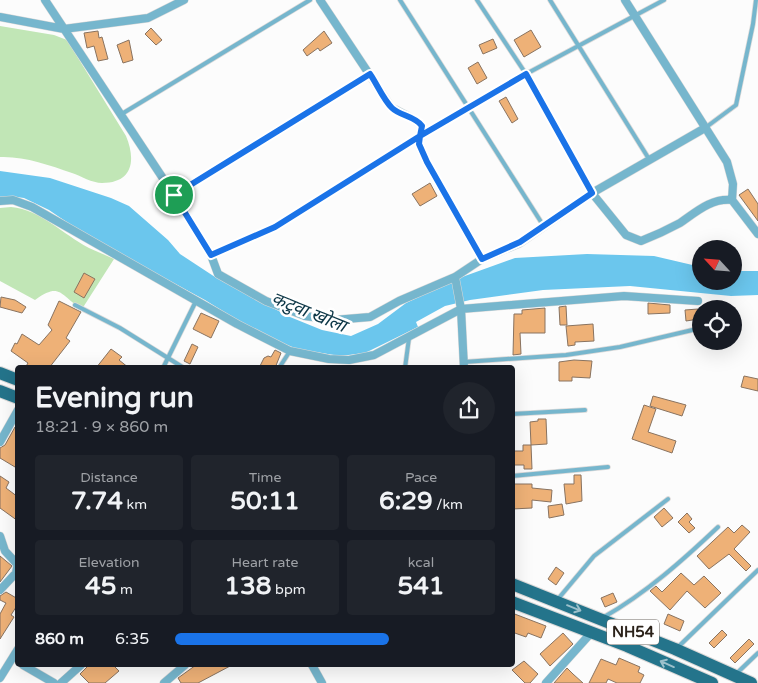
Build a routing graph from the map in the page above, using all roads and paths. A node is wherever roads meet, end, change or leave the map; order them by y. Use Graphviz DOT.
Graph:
graph roads {
  1 [pos="45,0"];
  2 [pos="184,0"];
  3 [pos="310,0"];
  4 [pos="320,0"];
  5 [pos="400,0"];
  6 [pos="477,0"];
  7 [pos="550,0"];
  8 [pos="625,0"];
  9 [pos="664,0"];
  10 [pos="756,0"];
  11 [pos="634,15"];
  12 [pos="0,17"];
  13 [pos="64,28"];
  14 [pos="578,46"];
  15 [pos="370,74"];
  16 [pos="526,74"];
  17 [pos="468,108"];
  18 [pos="120,115"];
  19 [pos="705,128"];
  20 [pos="420,136"];
  21 [pos="651,161"];
  22 [pos="592,193"];
  23 [pos="174,195"];
  24 [pos="732,200"];
  25 [pos="0,201"];
  26 [pos="543,225"];
  27 [pos="758,234"];
  28 [pos="211,255"];
  29 [pos="482,259"];
  30 [pos="455,277"];
  31 [pos="196,301"];
  32 [pos="692,301"];
  33 [pos="75,305"];
  34 [pos="461,309"];
  35 [pos="692,330"];
  36 [pos="409,338"];
  37 [pos="290,351"];
  38 [pos="169,357"];
  39 [pos="348,364"];
  40 [pos="165,365"];
  41 [pos="180,365"];
  42 [pos="281,365"];
  43 [pos="405,365"];
  44 [pos="464,365"];
  45 [pos="0,373"];
  46 [pos="15,379"];
  47 [pos="0,391"];
  48 [pos="15,397"];
  49 [pos="585,410"];
  50 [pos="515,414"];
  51 [pos="15,415"];
  52 [pos="0,442"];
  53 [pos="608,467"];
  54 [pos="515,476"];
  55 [pos="668,498"];
  56 [pos="718,527"];
  57 [pos="0,536"];
  58 [pos="15,562"];
  59 [pos="758,570"];
  60 [pos="15,574"];
  61 [pos="515,585"];
  62 [pos="0,590"];
  63 [pos="556,600"];
  64 [pos="515,603"];
  65 [pos="602,619"];
  66 [pos="591,633"];
  67 [pos="675,649"];
  68 [pos="758,652"];
  69 [pos="15,660"];
  70 [pos="26,667"];
  71 [pos="79,667"];
  72 [pos="182,667"];
  73 [pos="313,667"];
  74 [pos="735,675"];
  75 [pos="0,678"];
  76 [pos="54,683"];
  77 [pos="61,683"];
  78 [pos="164,683"];
  79 [pos="322,683"];
  80 [pos="546,683"];
  81 [pos="712,683"];
  82 [pos="751,683"];
  1 -- 13 [label="street"];
  2 -- 13 [label="street"];
  3 -- 18 [label="lane"];
  4 -- 15 [label="street"];
  5 -- 17 [label="lane"];
  6 -- 16 [label="lane"];
  7 -- 14 [label="lane"];
  8 -- 11 [label="street"];
  9 -- 11 [label="lane"];
  10 -- 19 [label="lane"];
  11 -- 14 [label="lane"];
  11 -- 19 [label="street"];
  12 -- 13 [label="street"];
  13 -- 18 [label="street"];
  14 -- 16 [label="lane"];
  14 -- 21 [label="lane"];
  15 -- 20 [label="street"];
  15 -- 23 [label="lane"];
  16 -- 17 [label="lane"];
  16 -- 22 [label="lane"];
  17 -- 20 [label="lane"];
  17 -- 26 [label="lane"];
  18 -- 23 [label="street"];
  19 -- 21 [label="street"];
  19 -- 24 [label="street"];
  20 -- 28 [label="lane"];
  20 -- 29 [label="street"];
  21 -- 22 [label="street"];
  22 -- 24 [label="street"];
  22 -- 26 [label="street"];
  23 -- 28 [label="street"];
  24 -- 27 [label="street"];
  25 -- 31 [label="street"];
  26 -- 29 [label="street"];
  28 -- 30 [label="street"];
  29 -- 30 [label="street"];
  30 -- 34 [label="street"];
  31 -- 37 [label="street"];
  31 -- 38 [label="lane"];
  32 -- 34 [label="street"];
  33 -- 38 [label="lane"];
  34 -- 36 [label="street"];
  34 -- 44 [label="street"];
  35 -- 44 [label="lane"];
  36 -- 39 [label="street"];
  36 -- 43 [label="lane"];
  37 -- 39 [label="street"];
  37 -- 42 [label="lane"];
  38 -- 40 [label="lane"];
  38 -- 41 [label="lane"];
  45 -- 46 [label="main road"];
  47 -- 48 [label="main road"];
  49 -- 50 [label="lane"];
  51 -- 52 [label="street"];
  53 -- 54 [label="lane"];
  55 -- 63 [label="lane"];
  56 -- 65 [label="lane"];
  57 -- 58 [label="street"];
  59 -- 67 [label="lane"];
  60 -- 62 [label="street"];
  61 -- 63 [label="main road, NH54"];
  63 -- 65 [label="main road, NH54, one-way"];
  64 -- 66 [label="main road, NH54"];
  65 -- 67 [label="main road, NH54"];
  66 -- 80 [label="street"];
  81 -- 66 [label="main road, NH54, one-way"];
  67 -- 74 [label="main road, NH54"];
  68 -- 74 [label="lane"];
  69 -- 75 [label="street"];
  70 -- 76 [label="street"];
  71 -- 77 [label="street"];
  72 -- 78 [label="street"];
  73 -- 79 [label="street"];
  74 -- 82 [label="main road, NH54"];
}
